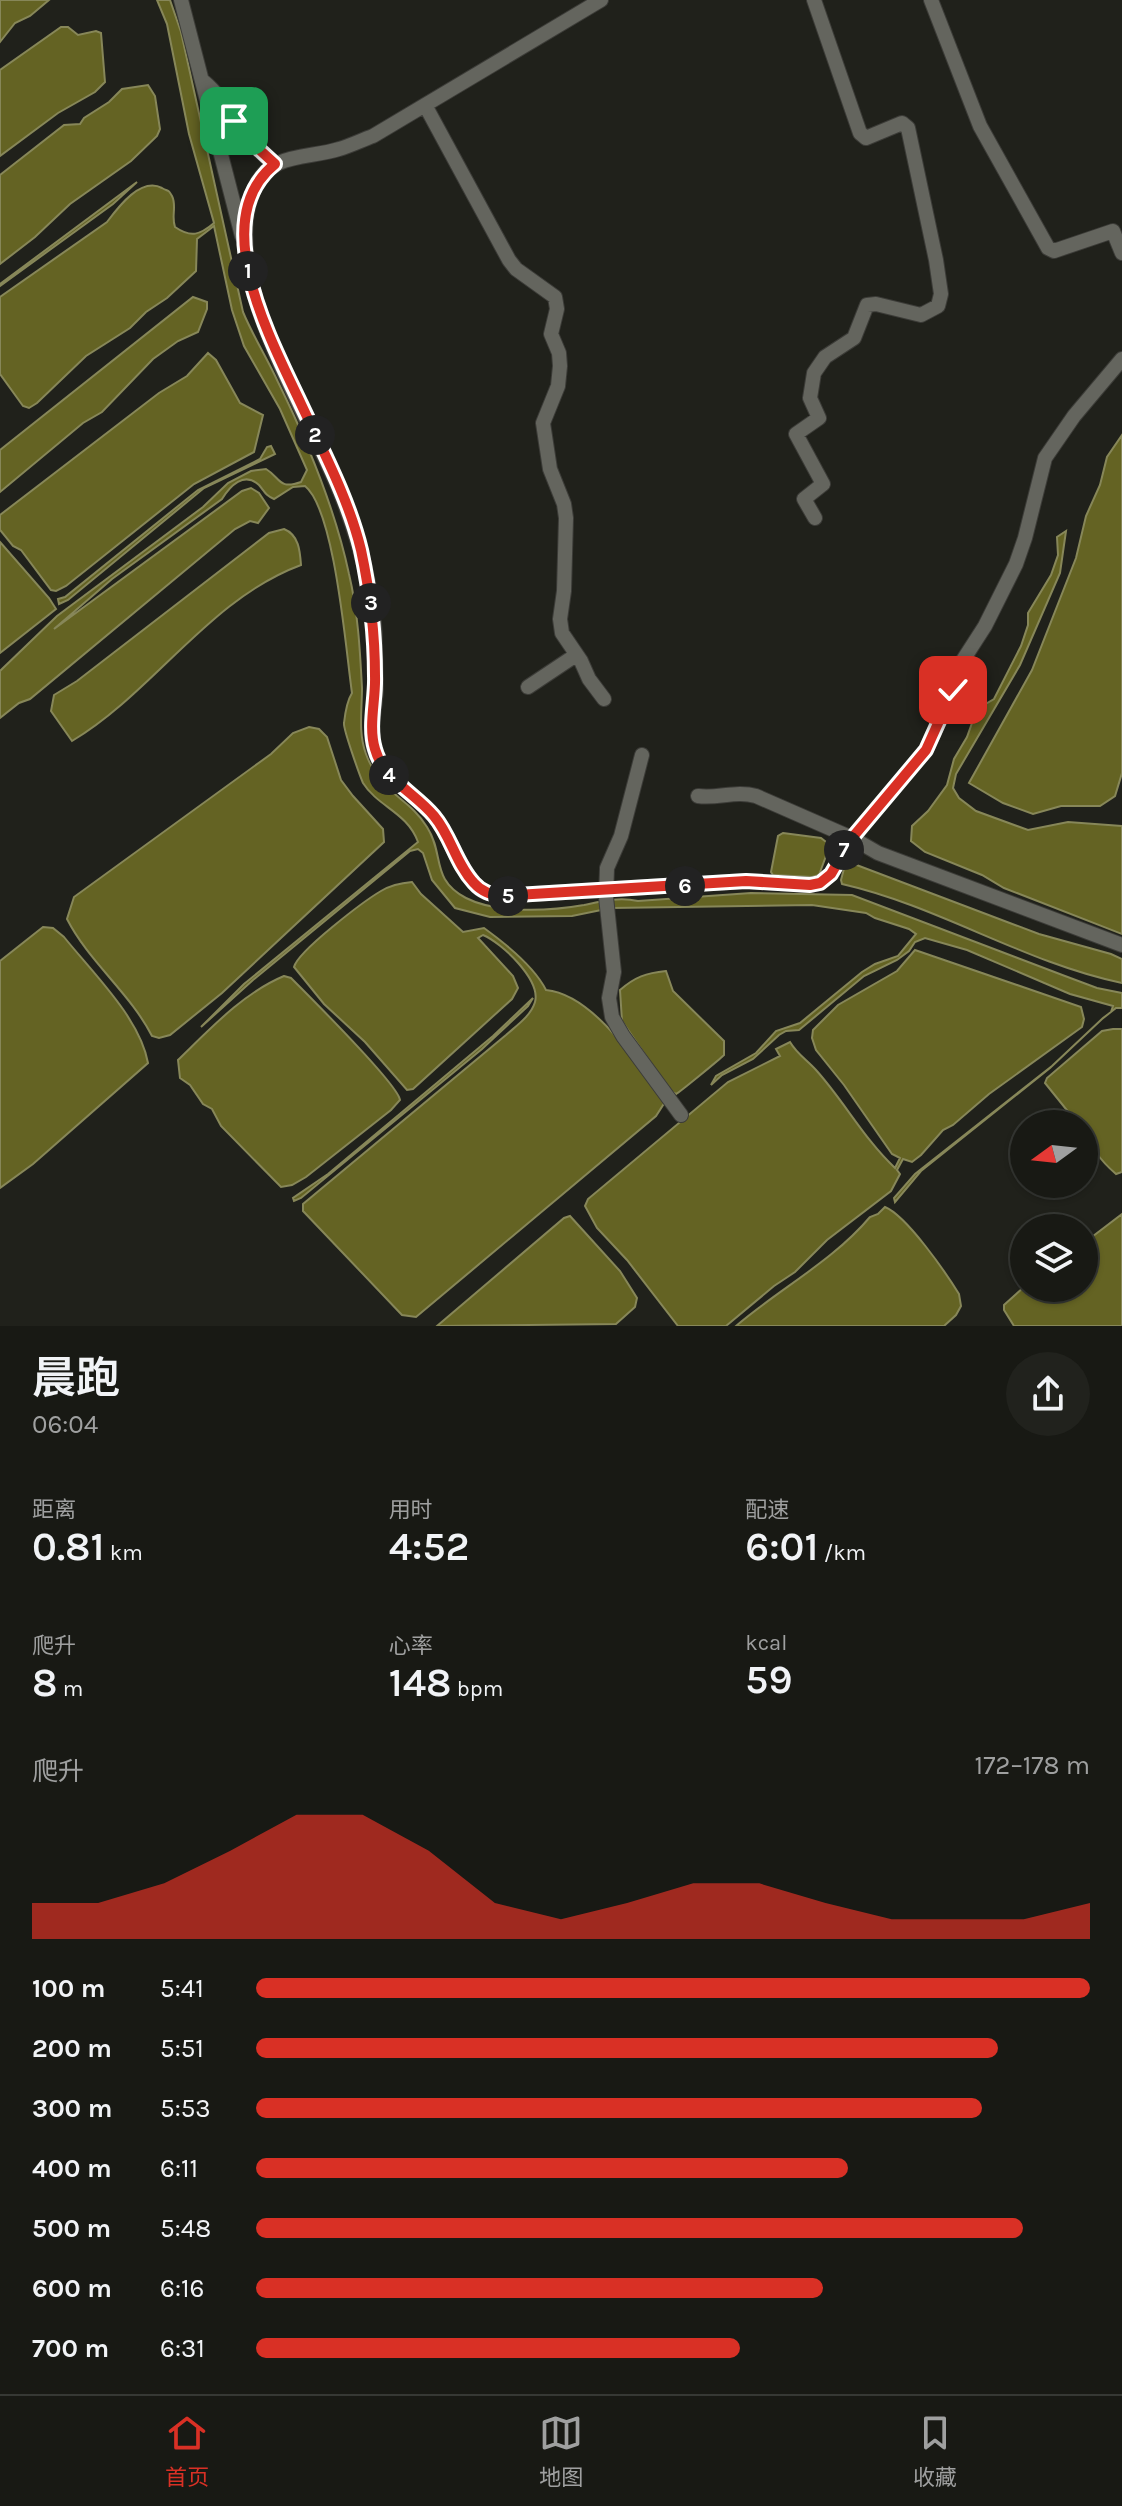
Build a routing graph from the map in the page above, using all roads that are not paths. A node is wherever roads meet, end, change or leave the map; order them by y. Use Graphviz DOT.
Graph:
graph roads {
  1 [pos="181,0"];
  2 [pos="601,0"];
  3 [pos="814,0"];
  4 [pos="931,0"];
  5 [pos="203,81"];
  6 [pos="425,105"];
  7 [pos="275,164"];
  8 [pos="1118,230"];
  9 [pos="244,243"];
  10 [pos="1122,253"];
  11 [pos="1122,359"];
  12 [pos="815,518"];
  13 [pos="576,655"];
  14 [pos="528,687"];
  15 [pos="604,699"];
  16 [pos="642,755"];
  17 [pos="698,796"];
  18 [pos="852,838"];
  19 [pos="606,893"];
  20 [pos="1122,945"];
  21 [pos="681,1115"];
  1 -- 5 [label="street"];
  2 -- 6 [label="street"];
  3 -- 12 [label="street"];
  4 -- 8 [label="street"];
  5 -- 7 [label="street"];
  5 -- 9 [label="street"];
  6 -- 7 [label="street"];
  6 -- 13 [label="street"];
  7 -- 9 [label="street"];
  8 -- 10 [label="street"];
  9 -- 19 [label="street"];
  11 -- 18 [label="street"];
  13 -- 14 [label="street"];
  13 -- 15 [label="street"];
  16 -- 19 [label="street"];
  17 -- 18 [label="street"];
  18 -- 19 [label="street"];
  18 -- 20 [label="street"];
  19 -- 21 [label="street"];
}
